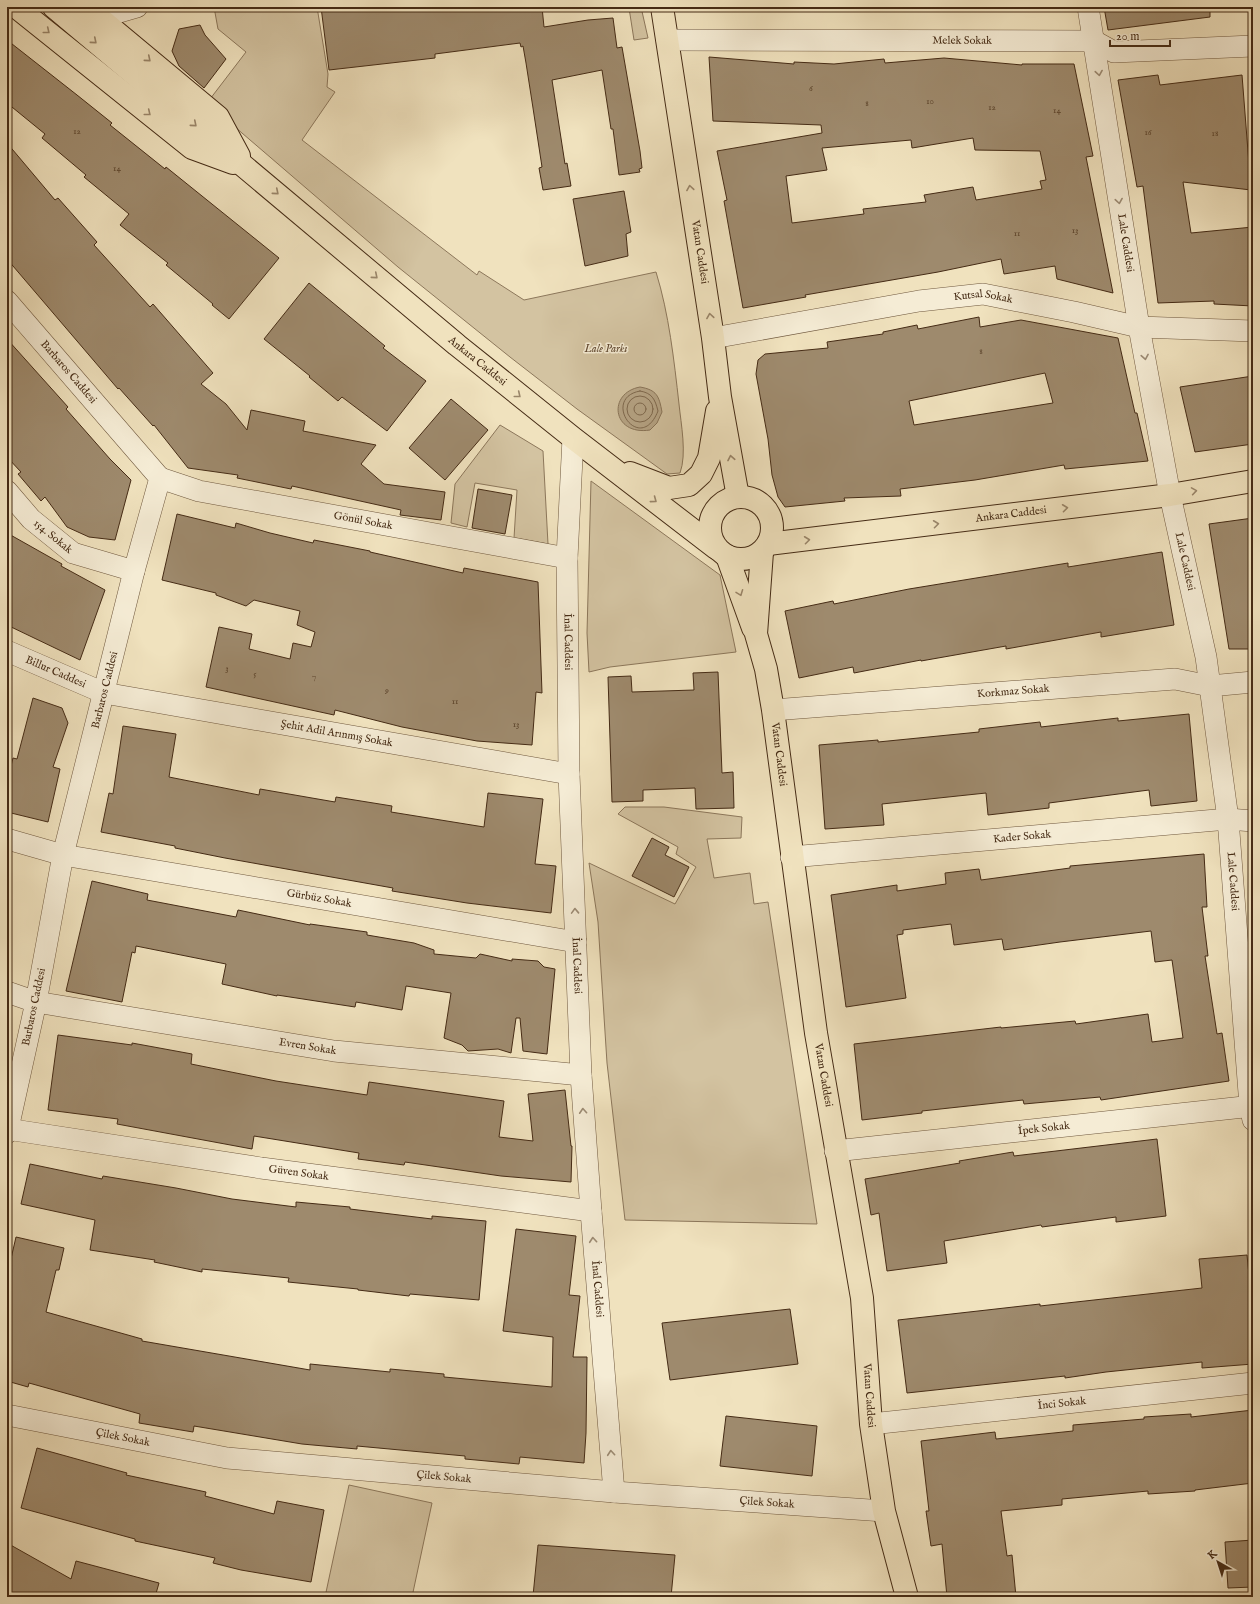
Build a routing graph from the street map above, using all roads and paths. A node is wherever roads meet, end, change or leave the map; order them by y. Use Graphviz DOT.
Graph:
graph roads {
  1 [pos="16,7"];
  2 [pos="54,7"];
  3 [pos="137,7"];
  4 [pos="662,7"];
  5 [pos="1088,7"];
  6 [pos="92,13"];
  7 [pos="668,40"];
  8 [pos="1094,41"];
  9 [pos="1253,46"];
  10 [pos="246,167"];
  11 [pos="7,301"];
  12 [pos="1139,327"];
  13 [pos="1253,331"];
  14 [pos="713,338"];
  15 [pos="720,397"];
  16 [pos="573,438"];
  17 [pos="608,465"];
  18 [pos="160,478"];
  19 [pos="1253,481"];
  20 [pos="7,491"];
  21 [pos="1170,494"];
  22 [pos="738,497"];
  23 [pos="765,548"];
  24 [pos="721,552"];
  25 [pos="567,558"];
  26 [pos="134,571"];
  27 [pos="756,634"];
  28 [pos="7,651"];
  29 [pos="1253,682"];
  30 [pos="1210,686"];
  31 [pos="104,693"];
  32 [pos="772,710"];
  33 [pos="569,774"];
  34 [pos="1228,818"];
  35 [pos="1253,821"];
  36 [pos="7,839"];
  37 [pos="63,855"];
  38 [pos="792,857"];
  39 [pos="576,942"];
  40 [pos="7,992"];
  41 [pos="36,1002"];
  42 [pos="581,1075"];
  43 [pos="1252,1111"];
  44 [pos="7,1130"];
  45 [pos="835,1151"];
  46 [pos="590,1211"];
  47 [pos="1253,1383"];
  48 [pos="7,1415"];
  49 [pos="871,1424"];
  50 [pos="614,1492"];
  51 [pos="884,1512"];
  52 [pos="908,1597"];
  1 -- 10 [label="main road, one-way"];
  2 -- 10 [label="main road, Ankara Caddesi, one-way"];
  3 -- 6 [label="street"];
  4 -- 7 [label="main road, Vatan Caddesi"];
  5 -- 8 [label="street, Lale Caddesi"];
  6 -- 10 [label="main road, one-way"];
  7 -- 8 [label="street, Melek Sokak"];
  14 -- 7 [label="main road, Vatan Caddesi, one-way"];
  8 -- 9 [label="street, Melek Sokak"];
  8 -- 12 [label="street, Lale Caddesi, one-way"];
  10 -- 16 [label="main road, Ankara Caddesi, one-way"];
  11 -- 18 [label="street, Barbaros Caddesi"];
  12 -- 13 [label="street, Kutsal Sokak"];
  12 -- 14 [label="street, Kutsal Sokak"];
  12 -- 21 [label="street, Lale Caddesi, one-way"];
  14 -- 15 [label="main road, Vatan Caddesi"];
  15 -- 17 [label="main road"];
  22 -- 15 [label="main road, Vatan Caddesi, one-way"];
  16 -- 17 [label="main road, Ankara Caddesi"];
  16 -- 25 [label="street, İnal Caddesi"];
  17 -- 24 [label="main road, Ankara Caddesi, one-way"];
  18 -- 25 [label="street, Gönül Sokak"];
  18 -- 26 [label="street, Barbaros Caddesi"];
  21 -- 19 [label="main road, Ankara Caddesi, one-way"];
  20 -- 26 [label="street, 154. Sokak"];
  23 -- 21 [label="main road, Ankara Caddesi, one-way"];
  21 -- 30 [label="street, Lale Caddesi"];
  22 -- 23 [label="main road"];
  22 -- 24 [label="main road"];
  23 -- 24 [label="main road"];
  23 -- 27 [label="main road, Vatan Caddesi"];
  24 -- 27 [label="main road, one-way"];
  25 -- 33 [label="street, İnal Caddesi"];
  26 -- 31 [label="street, Barbaros Caddesi"];
  27 -- 32 [label="main road, Vatan Caddesi"];
  28 -- 31 [label="street, Billur Caddesi"];
  29 -- 30 [label="street, Korkmaz Sokak"];
  30 -- 32 [label="street, Korkmaz Sokak"];
  30 -- 34 [label="street, Lale Caddesi"];
  31 -- 33 [label="street, Şehit Adil Arınmış Sokak"];
  31 -- 37 [label="street, Barbaros Caddesi"];
  32 -- 38 [label="main road, Vatan Caddesi"];
  39 -- 33 [label="street, İnal Caddesi, one-way"];
  34 -- 35 [label="street, Kader Sokak"];
  34 -- 38 [label="street, Kader Sokak"];
  34 -- 43 [label="street, Lale Caddesi"];
  36 -- 37 [label="street, Gürbüz Sokak"];
  37 -- 39 [label="street, Gürbüz Sokak"];
  37 -- 41 [label="street, Barbaros Caddesi"];
  38 -- 45 [label="main road, Vatan Caddesi"];
  39 -- 42 [label="street, İnal Caddesi"];
  40 -- 41 [label="street, Evren Sokak"];
  41 -- 42 [label="street, Evren Sokak"];
  41 -- 44 [label="street, Barbaros Caddesi"];
  46 -- 42 [label="street, İnal Caddesi, one-way"];
  43 -- 45 [label="street, İpek Sokak"];
  44 -- 46 [label="street, Güven Sokak"];
  45 -- 49 [label="main road, Vatan Caddesi"];
  50 -- 46 [label="street, İnal Caddesi, one-way"];
  47 -- 49 [label="street, İnci Sokak"];
  48 -- 50 [label="street, Çilek Sokak"];
  49 -- 51 [label="main road, Vatan Caddesi"];
  50 -- 51 [label="street, Çilek Sokak"];
  51 -- 52 [label="main road, Vatan Caddesi"];
}
